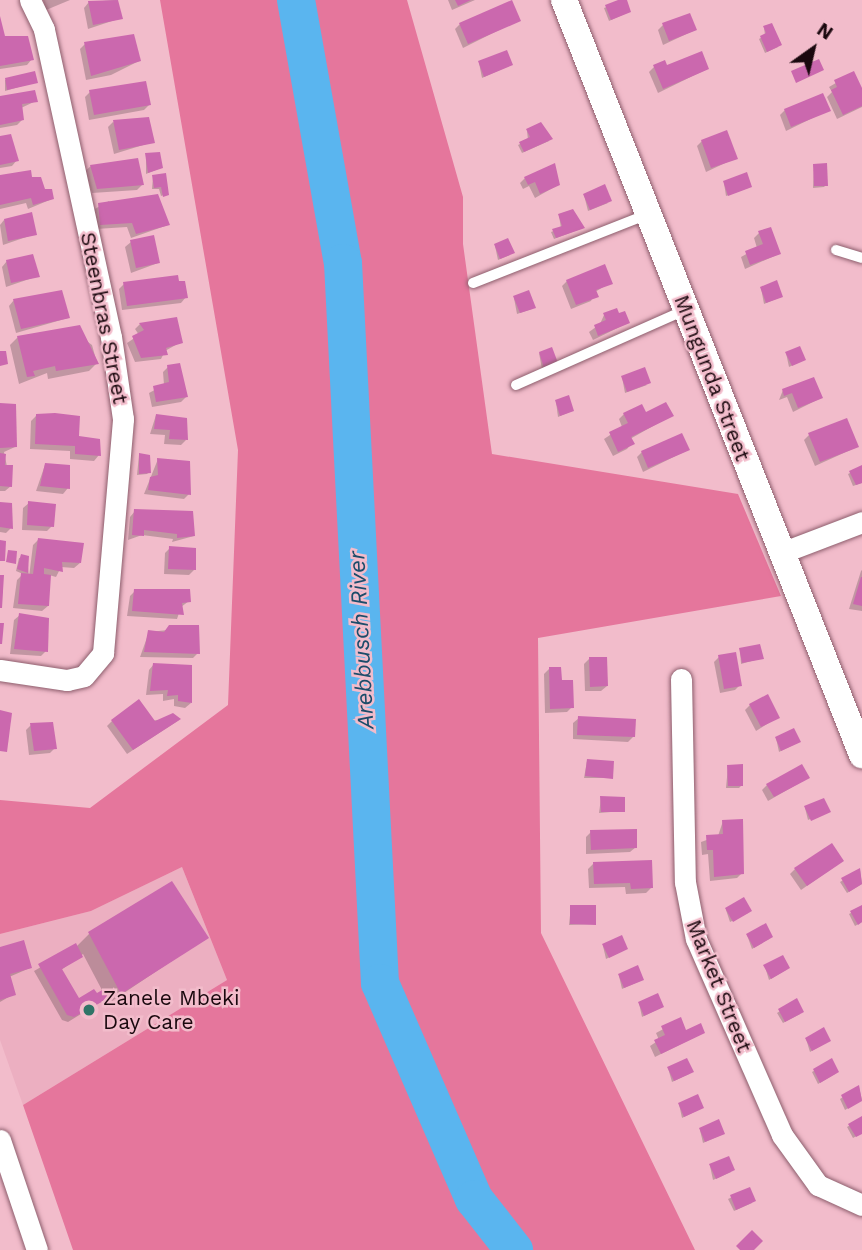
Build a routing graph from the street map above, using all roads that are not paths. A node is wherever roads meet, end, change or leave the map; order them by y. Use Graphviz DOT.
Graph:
graph roads {
  1 [pos="30,0"];
  2 [pos="564,0"];
  3 [pos="648,214"];
  4 [pos="836,250"];
  5 [pos="862,258"];
  6 [pos="472,283"];
  7 [pos="685,310"];
  8 [pos="516,385"];
  9 [pos="862,522"];
  10 [pos="781,553"];
  11 [pos="0,670"];
  12 [pos="681,679"];
  13 [pos="862,755"];
  14 [pos="0,1140"];
  15 [pos="862,1205"];
  16 [pos="37,1250"];
  1 -- 11 [label="street, Steenbras Street"];
  2 -- 3 [label="street, Mungunda Street"];
  3 -- 6 [label="lane"];
  3 -- 7 [label="street, Mungunda Street"];
  4 -- 5 [label="lane"];
  7 -- 8 [label="lane"];
  7 -- 10 [label="street, Mungunda Street"];
  9 -- 10 [label="street"];
  10 -- 13 [label="street, Mungunda Street"];
  12 -- 15 [label="street, Market Street"];
  14 -- 16 [label="street"];
}
